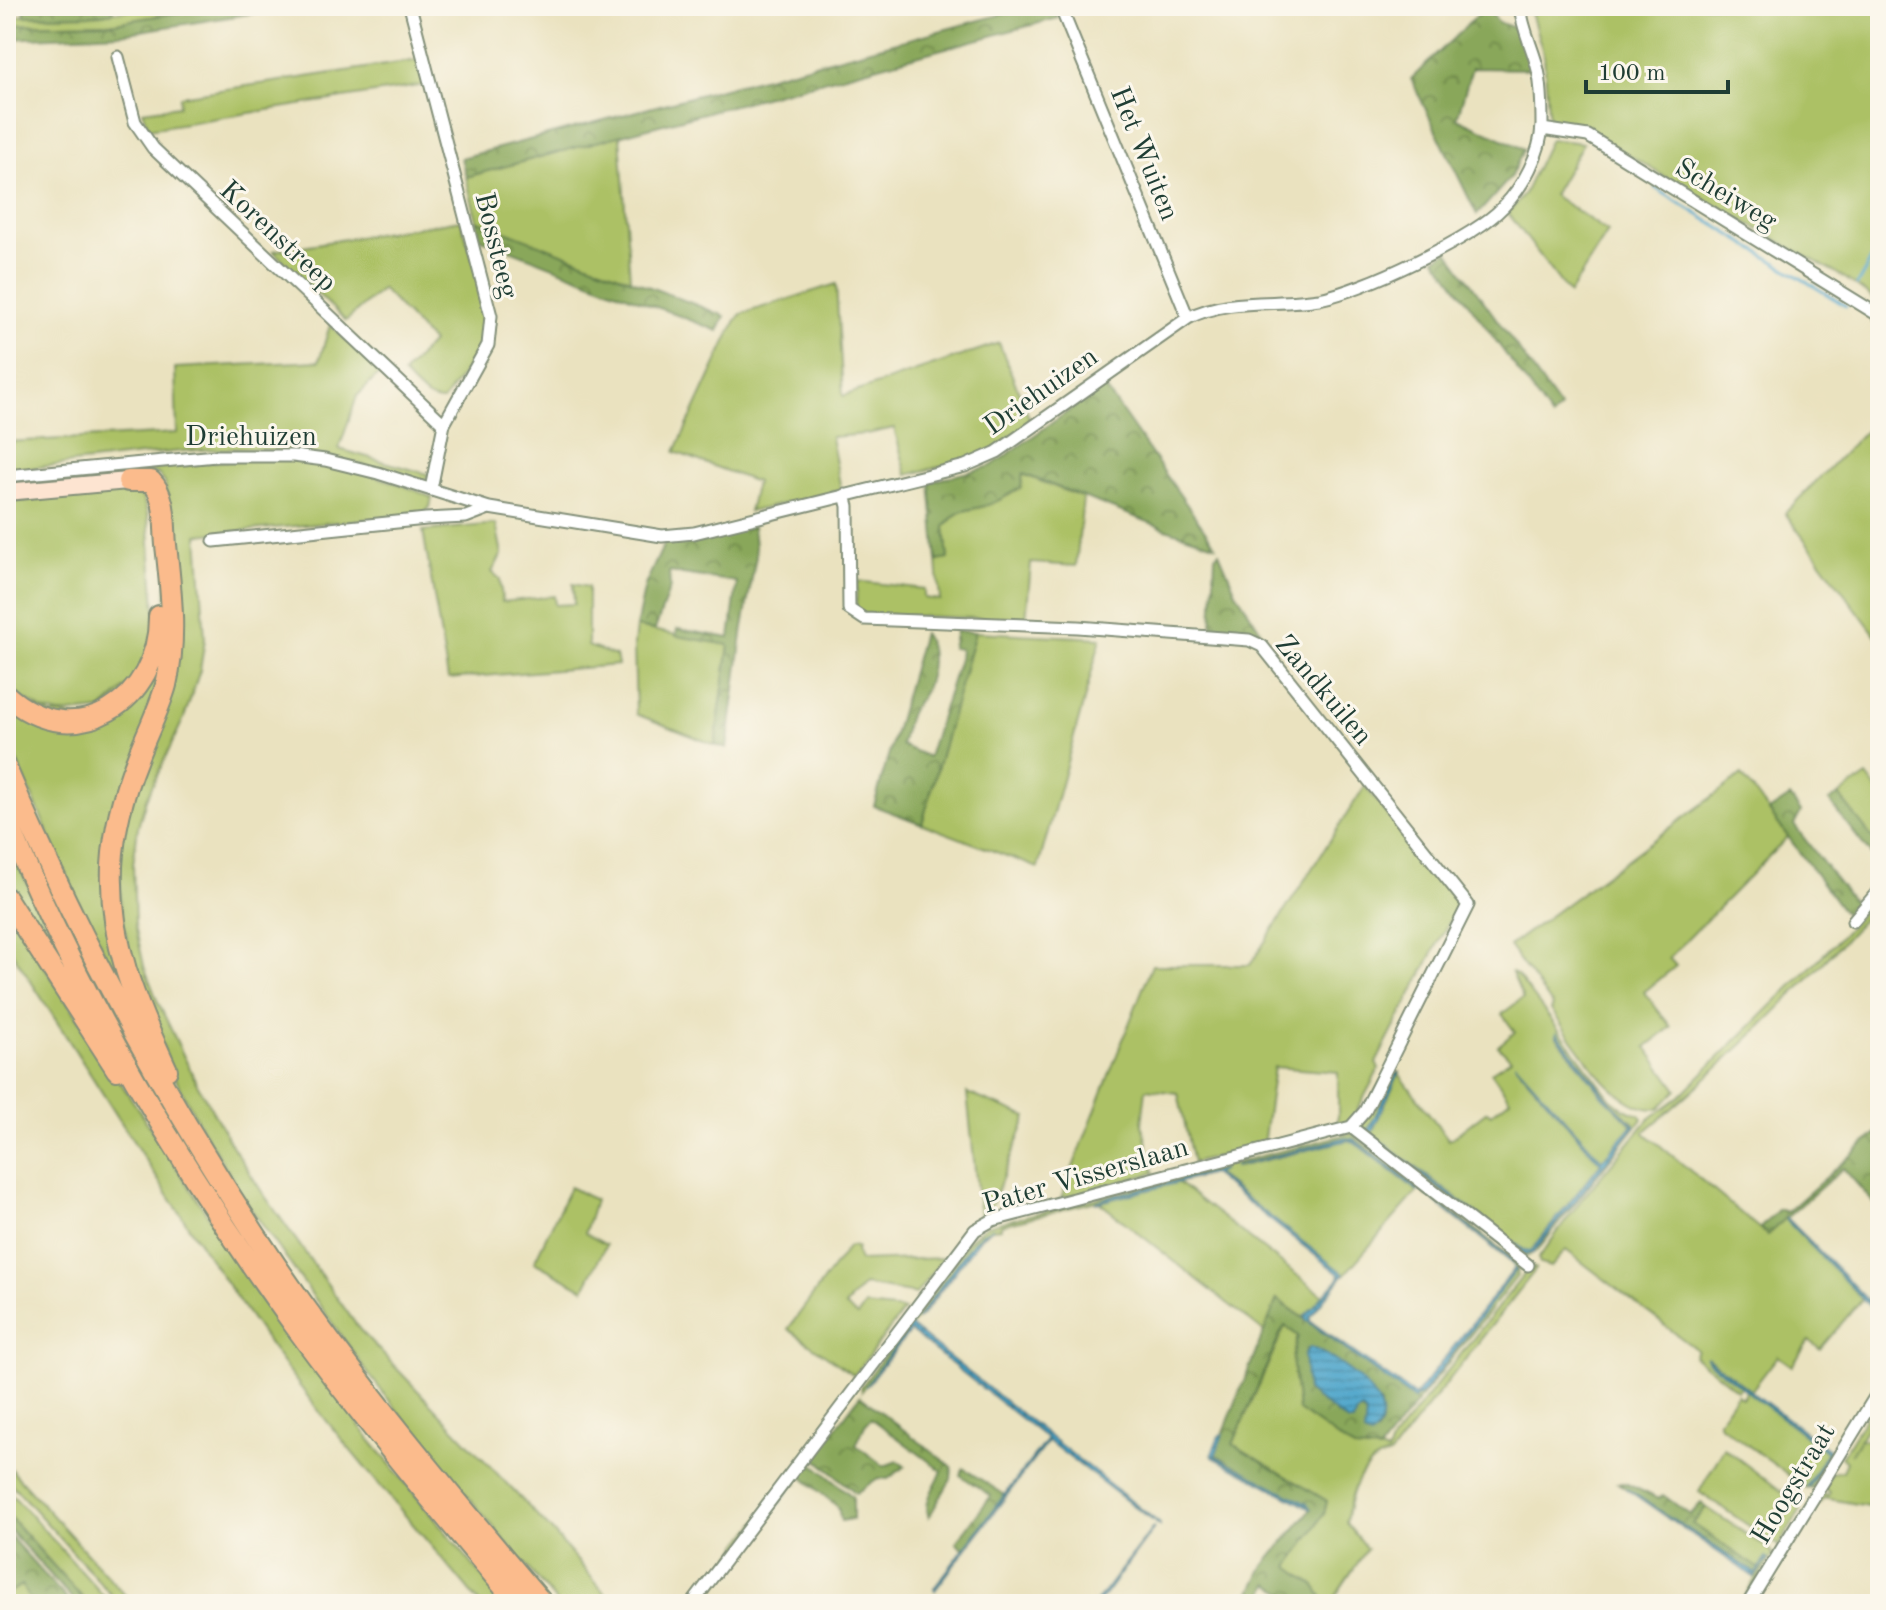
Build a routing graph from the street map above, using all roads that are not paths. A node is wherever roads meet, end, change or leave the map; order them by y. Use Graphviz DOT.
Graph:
graph roads {
  1 [pos="410,6"];
  2 [pos="1060,6"];
  3 [pos="1520,6"];
  4 [pos="118,57"];
  5 [pos="1542,129"];
  6 [pos="1880,316"];
  7 [pos="1188,318"];
  8 [pos="444,424"];
  9 [pos="6,476"];
  10 [pos="128,481"];
  11 [pos="431,489"];
  12 [pos="6,492"];
  13 [pos="845,495"];
  14 [pos="489,508"];
  15 [pos="214,541"];
  16 [pos="6,695"];
  17 [pos="6,768"];
  18 [pos="6,817"];
  19 [pos="1880,889"];
  20 [pos="6,898"];
  21 [pos="1853,921"];
  22 [pos="1351,1127"];
  23 [pos="188,1130"];
  24 [pos="188,1167"];
  25 [pos="1528,1265"];
  26 [pos="1880,1389"];
  27 [pos="518,1604"];
  28 [pos="543,1604"];
  29 [pos="692,1604"];
  30 [pos="1748,1604"];
  1 -- 8 [label="street, Bossteeg"];
  2 -- 7 [label="street, Het Wuiten"];
  3 -- 5 [label="street"];
  4 -- 8 [label="street, Korenstreep"];
  5 -- 6 [label="street, Scheiweg"];
  5 -- 7 [label="street, Driehuizen"];
  7 -- 13 [label="street, Driehuizen"];
  8 -- 11 [label="street, Bossteeg"];
  9 -- 11 [label="street, Driehuizen"];
  10 -- 12 [label="main road"];
  10 -- 16 [label="highway"];
  10 -- 23 [label="highway"];
  11 -- 14 [label="street, Driehuizen"];
  13 -- 14 [label="street, Driehuizen"];
  13 -- 22 [label="street, Zandkuilen"];
  14 -- 15 [label="street, Driehuizen"];
  17 -- 23 [label="highway"];
  18 -- 24 [label="highway"];
  19 -- 21 [label="street"];
  20 -- 24 [label="highway"];
  22 -- 25 [label="street"];
  22 -- 29 [label="street, Pater Visserslaan"];
  23 -- 28 [label="highway"];
  24 -- 27 [label="highway"];
  26 -- 30 [label="street, Hoogstraat"];
}
